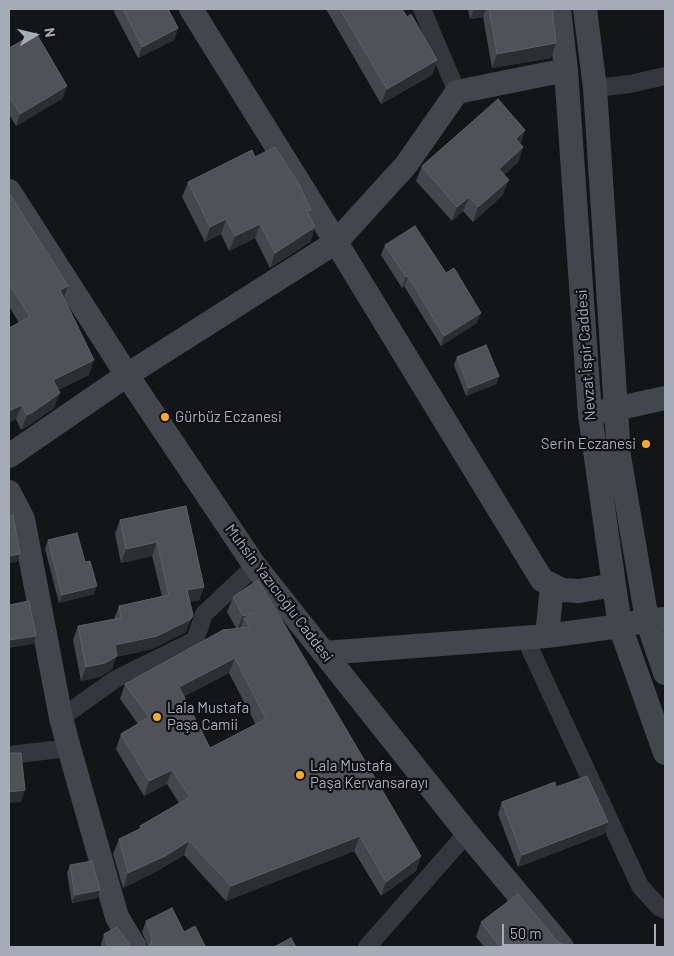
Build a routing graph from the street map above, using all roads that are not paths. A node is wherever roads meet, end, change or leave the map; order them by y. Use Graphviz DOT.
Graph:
graph roads {
  1 [pos="191,9"];
  2 [pos="422,9"];
  3 [pos="559,9"];
  4 [pos="585,9"];
  5 [pos="566,70"];
  6 [pos="665,76"];
  7 [pos="594,88"];
  8 [pos="457,92"];
  9 [pos="9,191"];
  10 [pos="336,242"];
  11 [pos="126,375"];
  12 [pos="665,398"];
  13 [pos="615,410"];
  14 [pos="590,415"];
  15 [pos="9,456"];
  16 [pos="9,492"];
  17 [pos="254,566"];
  18 [pos="614,585"];
  19 [pos="552,586"];
  20 [pos="656,620"];
  21 [pos="620,626"];
  22 [pos="536,637"];
  23 [pos="324,653"];
  24 [pos="665,673"];
  25 [pos="61,718"];
  26 [pos="69,748"];
  27 [pos="665,752"];
  28 [pos="9,755"];
  29 [pos="467,833"];
  30 [pos="665,910"];
  31 [pos="134,947"];
  32 [pos="367,947"];
  33 [pos="562,947"];
  1 -- 10 [label="street"];
  2 -- 8 [label="street"];
  3 -- 5 [label="street, Nevzat İspir Caddesi"];
  4 -- 7 [label="street, Nevzat İspir Caddesi"];
  5 -- 8 [label="street"];
  5 -- 14 [label="street, Nevzat İspir Caddesi"];
  6 -- 7 [label="street"];
  7 -- 13 [label="street, Nevzat İspir Caddesi"];
  8 -- 10 [label="street"];
  9 -- 11 [label="street, Muhsin Yazıcıoğlu Caddesi"];
  10 -- 11 [label="street"];
  10 -- 19 [label="street"];
  11 -- 15 [label="street"];
  11 -- 17 [label="street, Muhsin Yazıcıoğlu Caddesi"];
  12 -- 13 [label="street"];
  13 -- 14 [label="street"];
  13 -- 20 [label="street, Nevzat İspir Caddesi"];
  14 -- 18 [label="street, Nevzat İspir Caddesi"];
  16 -- 25 [label="street"];
  17 -- 23 [label="street, Muhsin Yazıcıoğlu Caddesi"];
  17 -- 25 [label="street"];
  18 -- 19 [label="street"];
  18 -- 21 [label="street, Nevzat İspir Caddesi"];
  19 -- 22 [label="street"];
  20 -- 21 [label="street"];
  20 -- 24 [label="street, Nevzat İspir Caddesi"];
  21 -- 22 [label="street"];
  21 -- 27 [label="street, Nevzat İspir Caddesi"];
  22 -- 23 [label="street"];
  22 -- 30 [label="street"];
  23 -- 29 [label="street, Muhsin Yazıcıoğlu Caddesi"];
  25 -- 26 [label="street"];
  26 -- 28 [label="street"];
  26 -- 31 [label="street"];
  29 -- 32 [label="street"];
  29 -- 33 [label="street, Muhsin Yazıcıoğlu Caddesi"];
}
